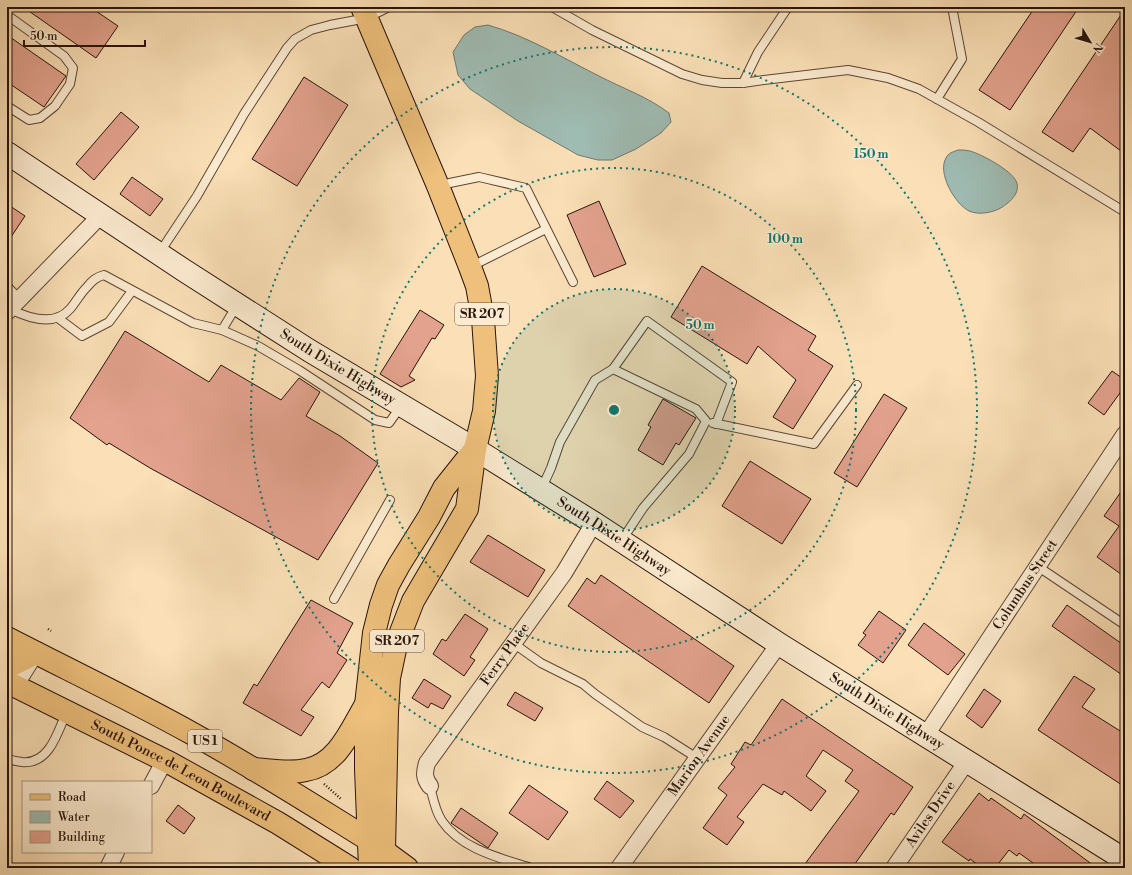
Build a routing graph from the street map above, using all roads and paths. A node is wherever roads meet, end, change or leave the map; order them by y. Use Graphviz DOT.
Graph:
graph roads {
  1 [pos="389,7"];
  2 [pos="552,7"];
  3 [pos="788,7"];
  4 [pos="952,7"];
  5 [pos="364,13"];
  6 [pos="7,15"];
  7 [pos="743,83"];
  8 [pos="937,99"];
  9 [pos="7,106"];
  10 [pos="7,153"];
  11 [pos="438,186"];
  12 [pos="1125,212"];
  13 [pos="100,216"];
  14 [pos="546,229"];
  15 [pos="159,254"];
  16 [pos="470,267"];
  17 [pos="573,282"];
  18 [pos="7,286"];
  19 [pos="132,291"];
  20 [pos="237,305"];
  21 [pos="12,307"];
  22 [pos="58,318"];
  23 [pos="222,330"];
  24 [pos="613,369"];
  25 [pos="857,385"];
  26 [pos="402,405"];
  27 [pos="706,421"];
  28 [pos="716,424"];
  29 [pos="1123,442"];
  30 [pos="475,449"];
  31 [pos="541,490"];
  32 [pos="390,500"];
  33 [pos="594,523"];
  34 [pos="622,541"];
  35 [pos="1037,566"];
  36 [pos="334,598"];
  37 [pos="1125,625"];
  38 [pos="48,629"];
  39 [pos="51,631"];
  40 [pos="8,639"];
  41 [pos="513,643"];
  42 [pos="779,644"];
  43 [pos="36,653"];
  44 [pos="7,665"];
  45 [pos="11,684"];
  46 [pos="366,705"];
  47 [pos="66,711"];
  48 [pos="926,735"];
  49 [pos="7,758"];
  50 [pos="697,758"];
  51 [pos="165,760"];
  52 [pos="967,761"];
  53 [pos="253,769"];
  54 [pos="324,783"];
  55 [pos="152,784"];
  56 [pos="430,786"];
  57 [pos="346,803"];
  58 [pos="116,853"];
  59 [pos="377,853"];
  60 [pos="1125,860"];
  61 [pos="514,866"];
  62 [pos="108,868"];
  63 [pos="350,868"];
  64 [pos="370,868"];
  65 [pos="408,868"];
  66 [pos="531,868"];
  67 [pos="618,868"];
  68 [pos="894,868"];
  1 -- 5 [label="lane"];
  2 -- 7 [label="lane"];
  3 -- 7 [label="lane"];
  4 -- 8 [label="lane"];
  5 -- 11 [label="main road, SR 207"];
  5 -- 15 [label="lane"];
  6 -- 9 [label="lane"];
  7 -- 8 [label="lane"];
  8 -- 12 [label="lane"];
  10 -- 13 [label="main road, South Dixie Highway"];
  11 -- 14 [label="lane"];
  11 -- 16 [label="main road, SR 207"];
  13 -- 15 [label="main road, South Dixie Highway"];
  13 -- 21 [label="street"];
  14 -- 16 [label="lane"];
  14 -- 17 [label="lane"];
  15 -- 20 [label="main road, South Dixie Highway"];
  16 -- 30 [label="main road, SR 207"];
  18 -- 21 [label="lane"];
  19 -- 22 [label="lane"];
  19 -- 22 [label="lane"];
  19 -- 23 [label="lane"];
  20 -- 23 [label="lane"];
  20 -- 26 [label="main road, South Dixie Highway"];
  21 -- 22 [label="lane"];
  23 -- 26 [label="lane"];
  24 -- 27 [label="lane"];
  24 -- 28 [label="lane"];
  24 -- 31 [label="lane"];
  25 -- 28 [label="lane"];
  26 -- 30 [label="main road, South Dixie Highway"];
  27 -- 28 [label="lane"];
  27 -- 34 [label="lane"];
  29 -- 35 [label="street, Columbus Street"];
  30 -- 31 [label="main road, South Dixie Highway"];
  30 -- 46 [label="main road, SR 207"];
  30 -- 59 [label="main road, SR 207"];
  31 -- 33 [label="main road, South Dixie Highway"];
  32 -- 36 [label="lane"];
  33 -- 34 [label="main road, South Dixie Highway"];
  33 -- 41 [label="street, Ferry Place"];
  34 -- 42 [label="main road, South Dixie Highway"];
  35 -- 37 [label="lane"];
  35 -- 48 [label="street, Columbus Street"];
  38 -- 39 [label="path"];
  40 -- 43 [label="main road, US 1"];
  41 -- 50 [label="lane"];
  41 -- 56 [label="street, Ferry Place"];
  42 -- 48 [label="main road, South Dixie Highway"];
  42 -- 50 [label="street, Marion Avenue"];
  43 -- 44 [label="main road"];
  43 -- 45 [label="street"];
  43 -- 53 [label="main road, US 1"];
  45 -- 47 [label="main road, South Ponce de Leon Boulevard / US 1"];
  46 -- 53 [label="main road"];
  46 -- 59 [label="main road, SR 207"];
  47 -- 49 [label="lane"];
  47 -- 51 [label="main road, South Ponce de Leon Boulevard / US 1"];
  48 -- 52 [label="main road, South Dixie Highway"];
  50 -- 67 [label="street, Marion Avenue"];
  51 -- 55 [label="street"];
  51 -- 63 [label="main road, South Ponce de Leon Boulevard / US 1"];
  52 -- 60 [label="main road, South Dixie Highway"];
  52 -- 68 [label="street, Aviles Drive"];
  53 -- 59 [label="main road, US 1"];
  54 -- 57 [label="path"];
  56 -- 61 [label="lane"];
  58 -- 62 [label="street"];
  59 -- 64 [label="main road, SR 207"];
  59 -- 65 [label="main road, US 1"];
  61 -- 66 [label="lane"];
}
